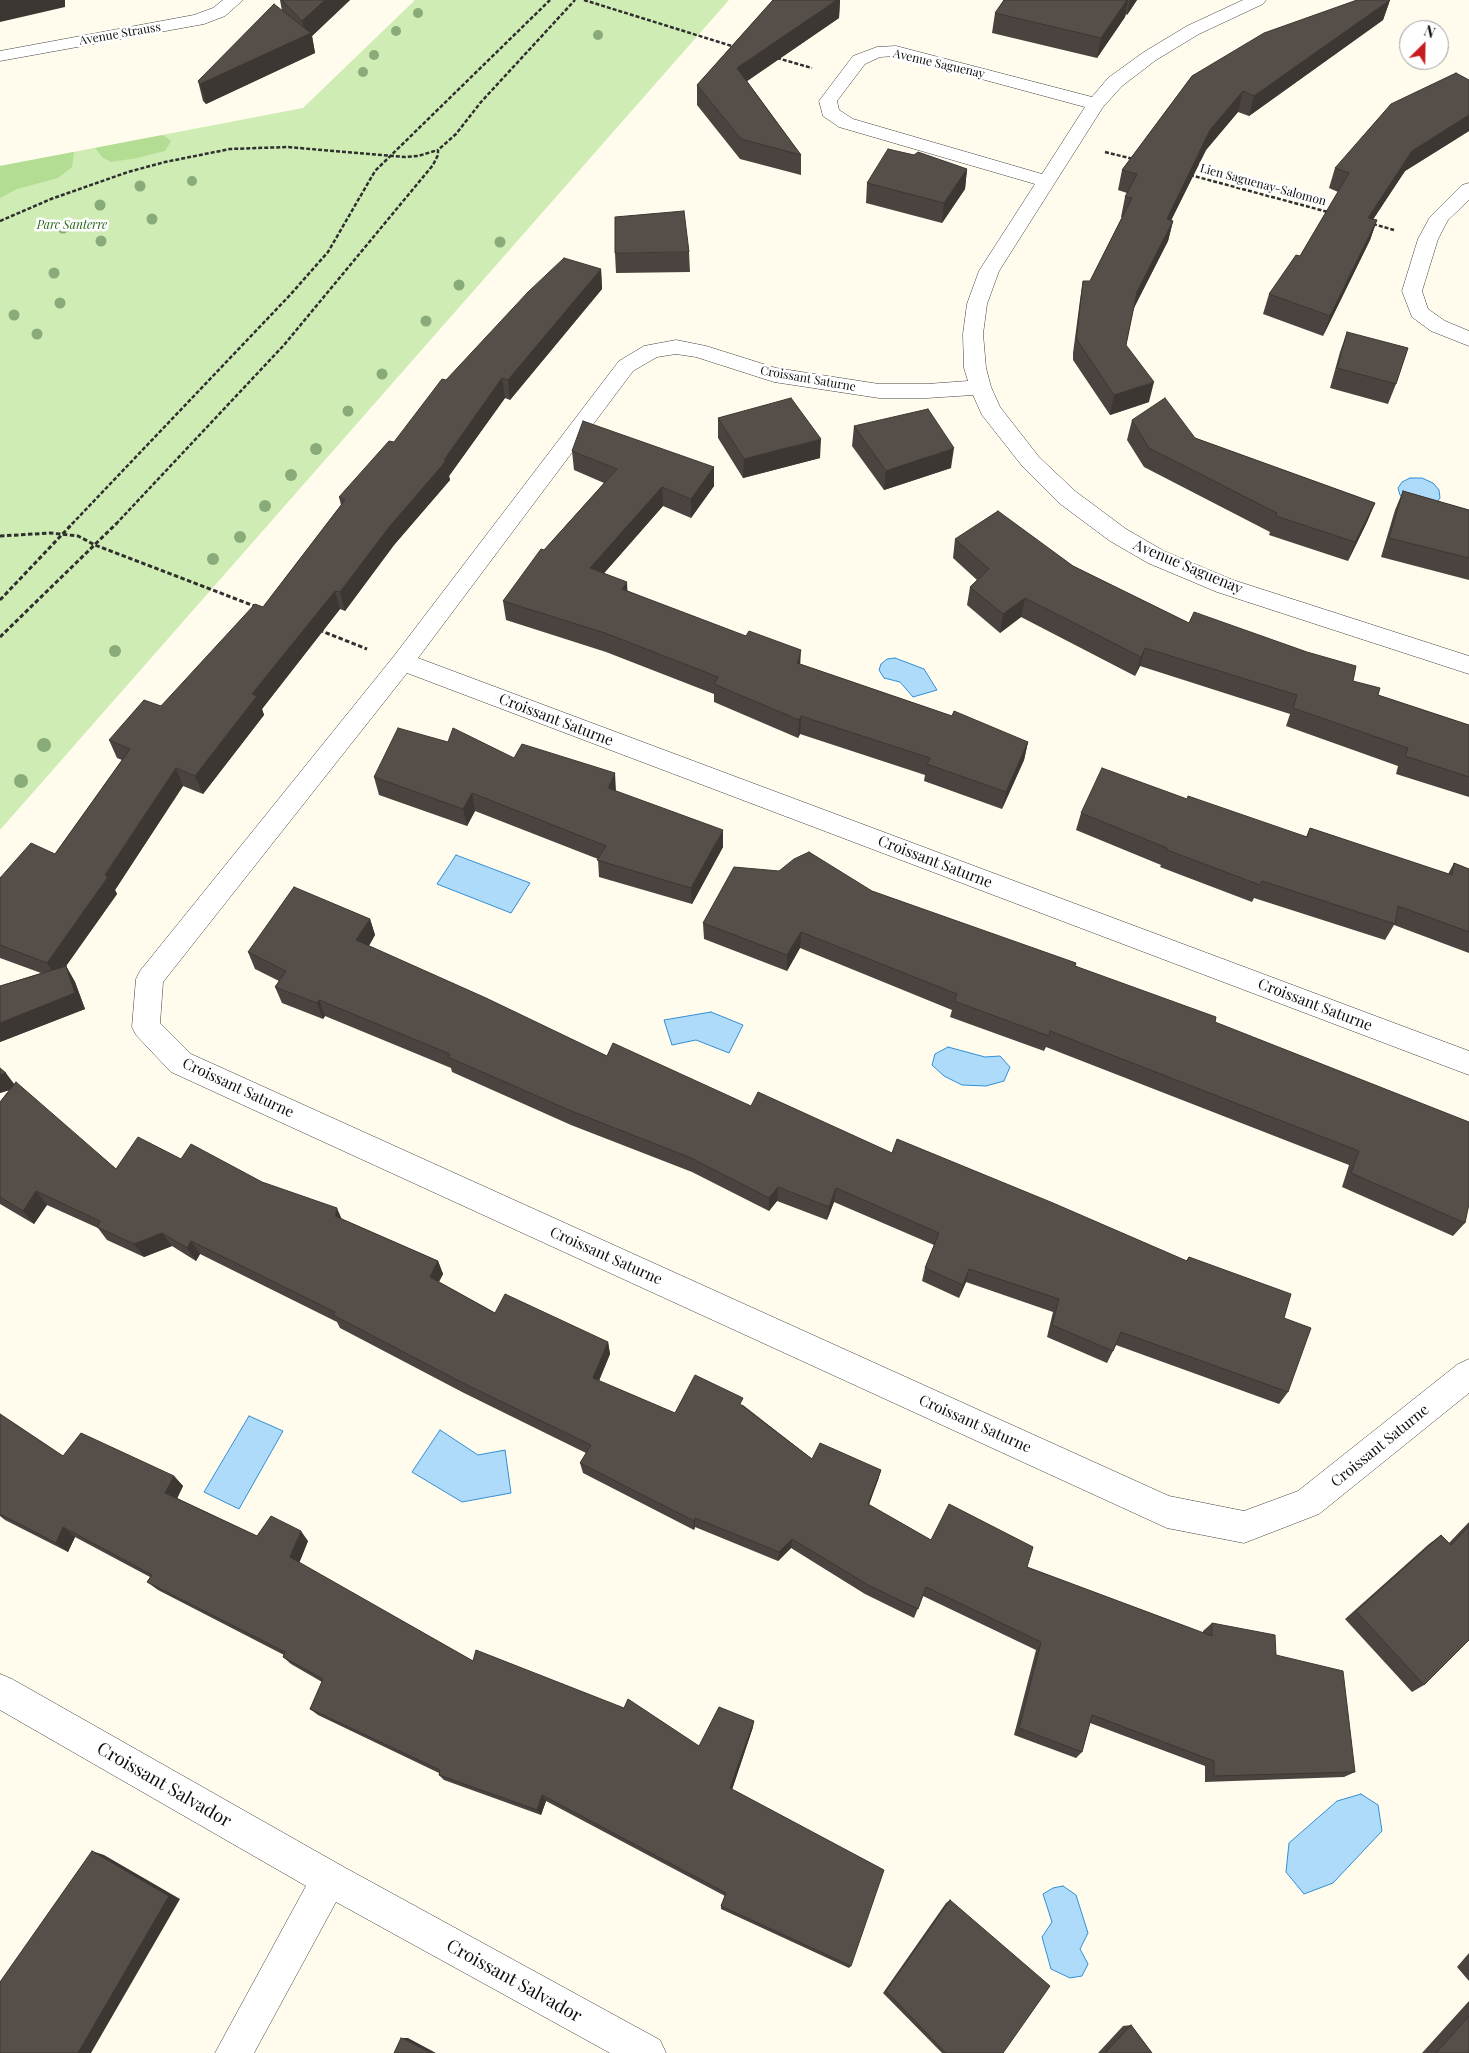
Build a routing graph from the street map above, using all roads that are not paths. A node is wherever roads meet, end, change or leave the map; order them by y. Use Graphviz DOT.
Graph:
graph roads {
  1 [pos="234,0"];
  2 [pos="1257,0"];
  3 [pos="0,56"];
  4 [pos="1096,104"];
  5 [pos="1045,181"];
  6 [pos="1469,189"];
  7 [pos="1469,339"];
  8 [pos="980,387"];
  9 [pos="402,662"];
  10 [pos="1469,665"];
  11 [pos="1469,1062"];
  12 [pos="1469,1374"];
  13 [pos="0,1691"];
  14 [pos="329,1879"];
  15 [pos="234,2053"];
  16 [pos="647,2053"];
  1 -- 3 [label="street, Avenue Strauss"];
  2 -- 4 [label="street, Avenue Saguenay"];
  4 -- 5 [label="street, Avenue Saguenay"];
  4 -- 5 [label="street, Avenue Saguenay"];
  5 -- 8 [label="street, Avenue Saguenay"];
  6 -- 7 [label="street"];
  8 -- 9 [label="street, Croissant Saturne"];
  8 -- 10 [label="street, Avenue Saguenay"];
  9 -- 11 [label="street, Croissant Saturne"];
  9 -- 12 [label="street, Croissant Saturne"];
  13 -- 14 [label="street, Croissant Salvador"];
  14 -- 15 [label="street"];
  14 -- 16 [label="street, Croissant Salvador"];
}
